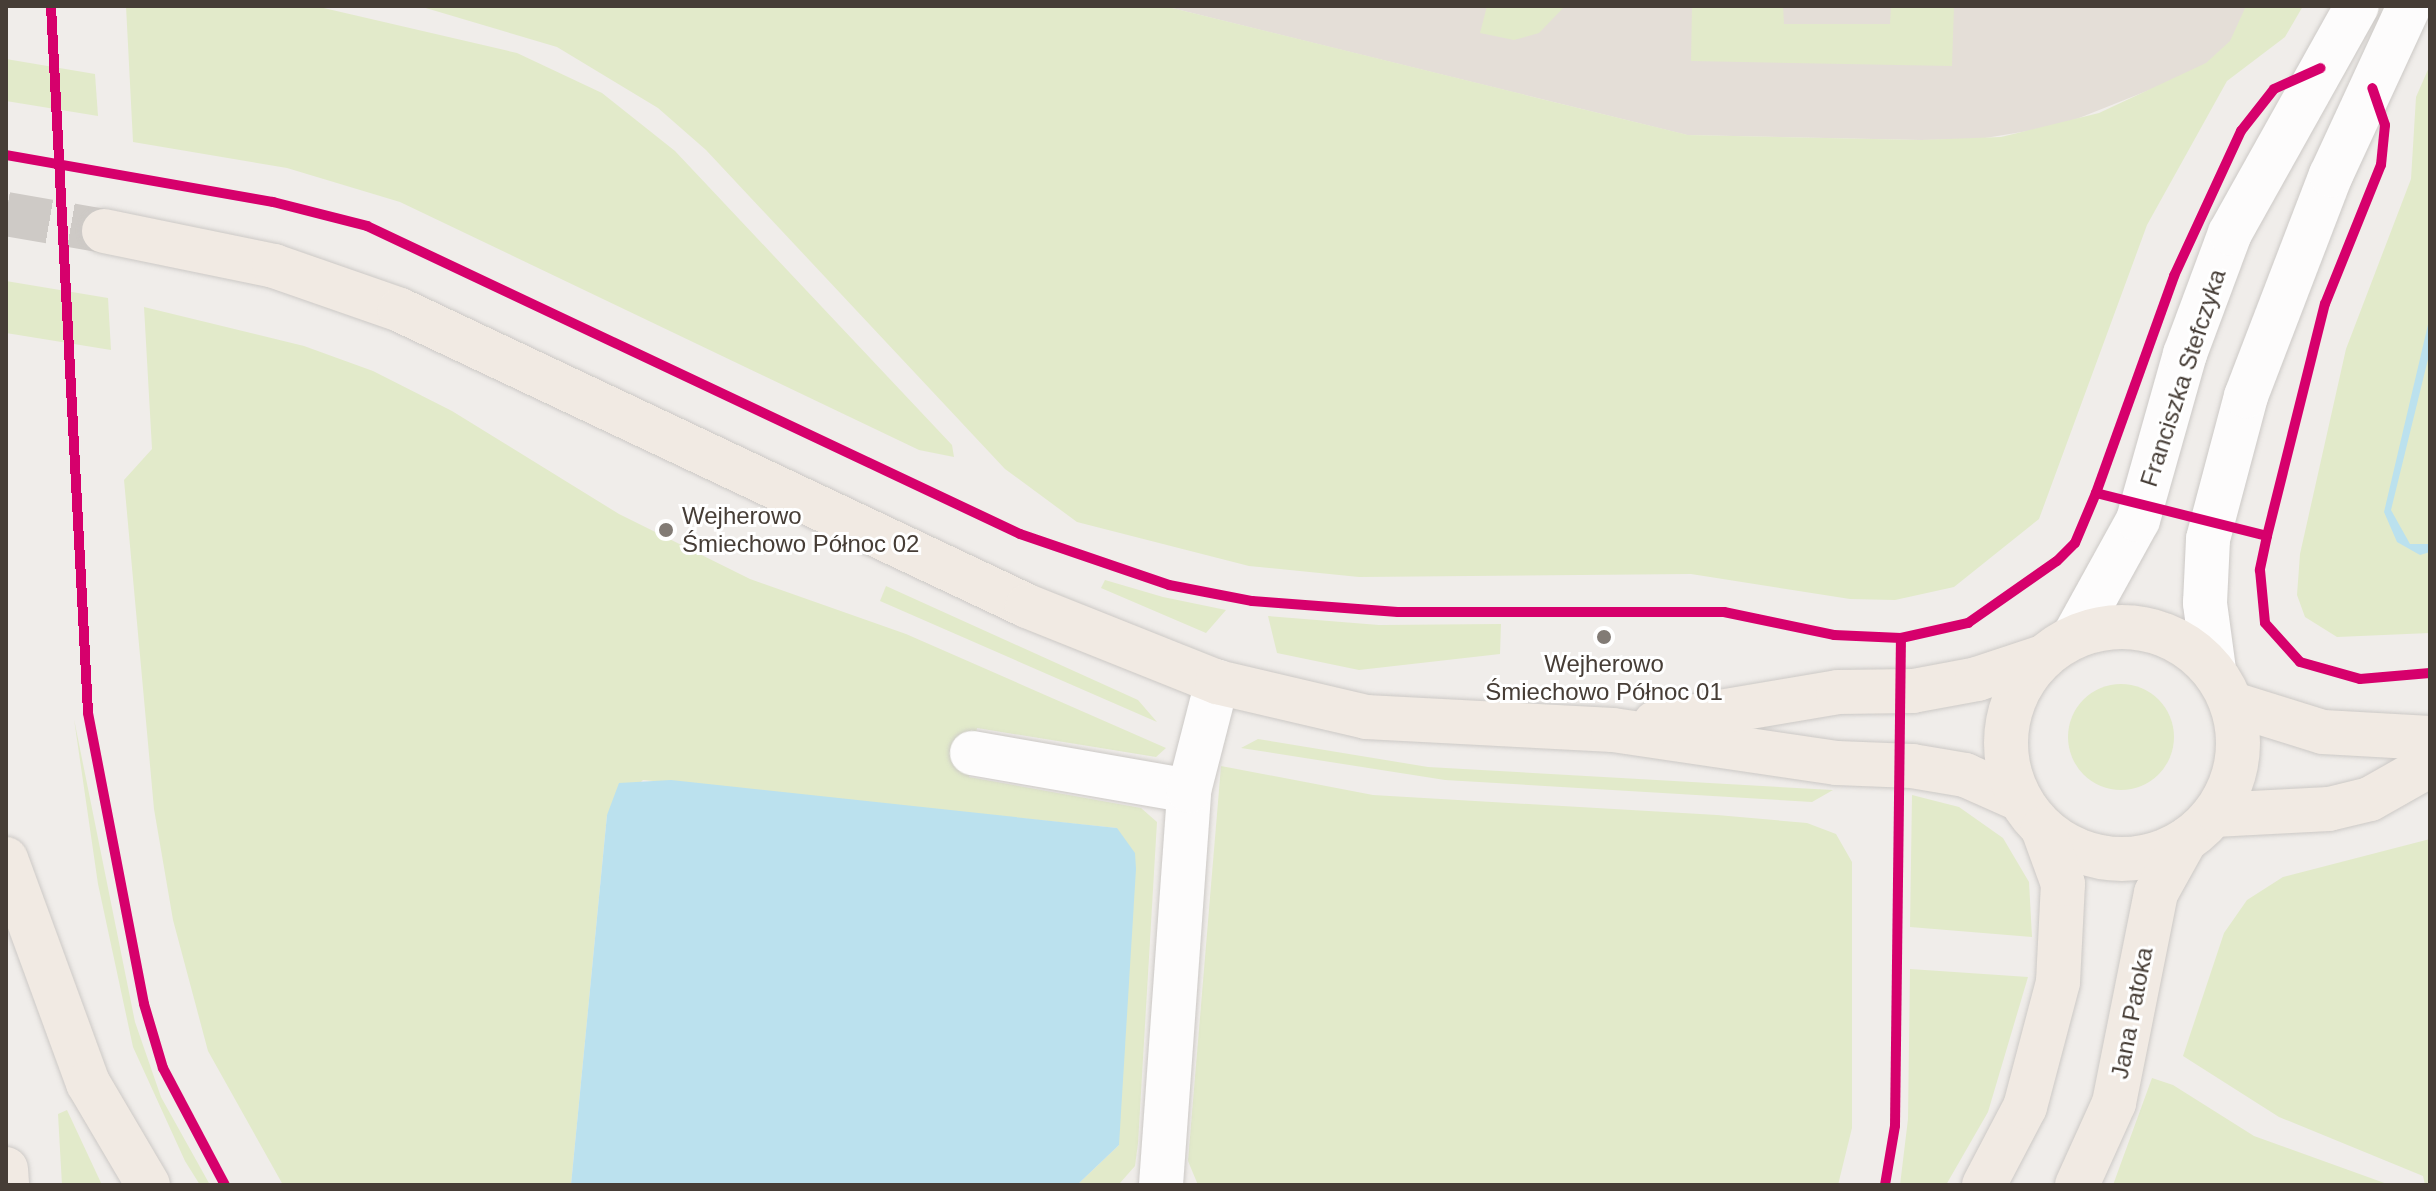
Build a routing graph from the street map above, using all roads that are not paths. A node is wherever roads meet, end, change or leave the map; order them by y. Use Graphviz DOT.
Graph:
graph roads {
  1 [pos="2357,6"];
  2 [pos="2409,6"];
  3 [pos="2246,204"];
  4 [pos="104,231"];
  5 [pos="2307,233"];
  6 [pos="2058,647"];
  7 [pos="1217,682"];
  8 [pos="2223,687"];
  9 [pos="1613,730"];
  10 [pos="2430,738"];
  11 [pos="972,753"];
  12 [pos="2430,765"];
  13 [pos="1189,791"];
  14 [pos="2031,814"];
  15 [pos="2199,828"];
  16 [pos="6,859"];
  17 [pos="6,1169"];
  18 [pos="7,1185"];
  19 [pos="148,1185"];
  20 [pos="1161,1185"];
  21 [pos="1984,1185"];
  22 [pos="2077,1185"];
  1 -- 3 [label="street, Franciszka Stefczyka"];
  2 -- 5 [label="street"];
  3 -- 5 [label="street"];
  3 -- 6 [label="street, Franciszka Stefczyka"];
  4 -- 7 [label="main road"];
  5 -- 8 [label="street"];
  6 -- 8 [label="main road"];
  6 -- 9 [label="main road"];
  6 -- 14 [label="main road"];
  7 -- 9 [label="main road"];
  7 -- 13 [label="street"];
  8 -- 10 [label="main road"];
  8 -- 15 [label="main road"];
  9 -- 14 [label="main road"];
  11 -- 13 [label="street"];
  12 -- 15 [label="main road"];
  13 -- 20 [label="street"];
  14 -- 15 [label="main road"];
  14 -- 21 [label="main road"];
  15 -- 22 [label="main road, Jana Patoka"];
  16 -- 19 [label="main road"];
  17 -- 18 [label="main road"];
}
